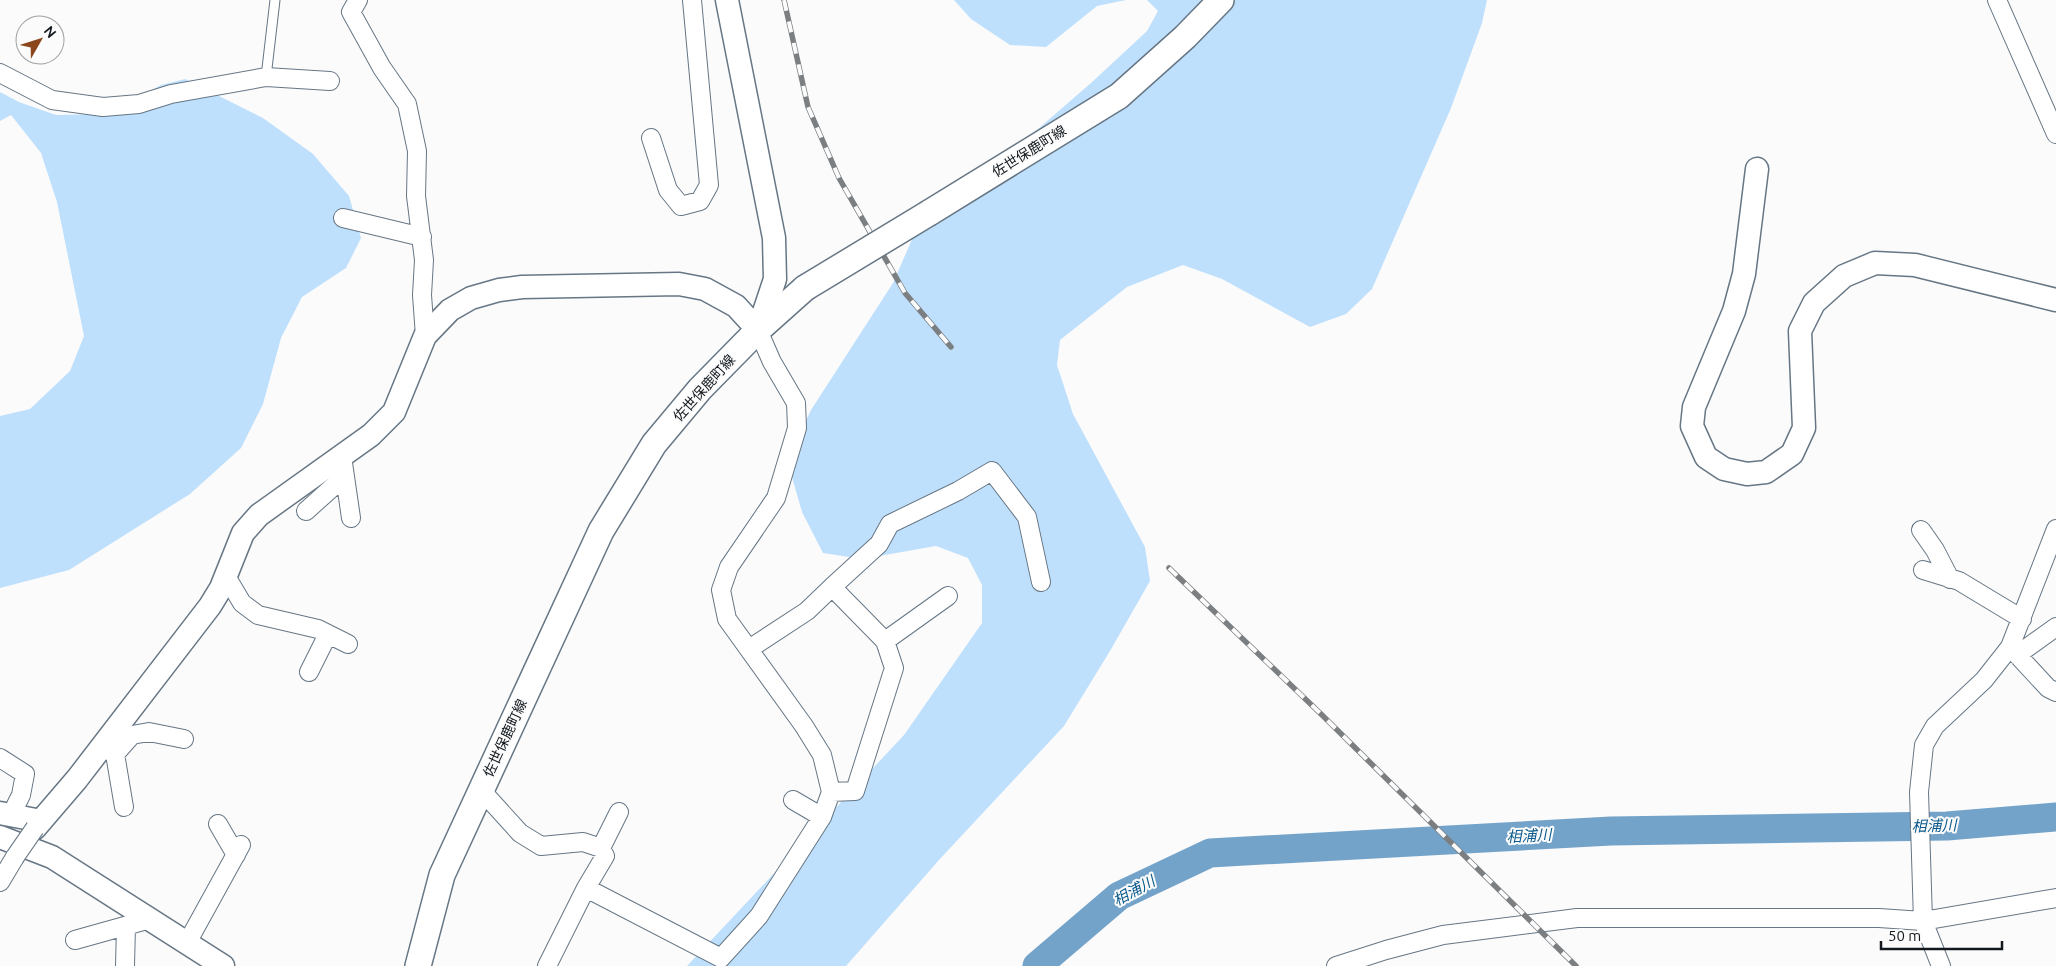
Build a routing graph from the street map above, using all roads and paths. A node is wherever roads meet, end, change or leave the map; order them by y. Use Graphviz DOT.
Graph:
graph roads {
  1 [pos="275,0"];
  2 [pos="358,0"];
  3 [pos="692,0"];
  4 [pos="727,0"];
  5 [pos="1221,0"];
  6 [pos="1997,0"];
  7 [pos="0,73"];
  8 [pos="266,77"];
  9 [pos="330,81"];
  10 [pos="2056,134"];
  11 [pos="651,138"];
  12 [pos="1756,169"];
  13 [pos="343,218"];
  14 [pos="422,237"];
  15 [pos="2056,300"];
  16 [pos="758,330"];
  17 [pos="425,336"];
  18 [pos="343,466"];
  19 [pos="306,512"];
  20 [pos="351,518"];
  21 [pos="2056,529"];
  22 [pos="1921,530"];
  23 [pos="1923,570"];
  24 [pos="226,576"];
  25 [pos="1950,579"];
  26 [pos="1041,582"];
  27 [pos="832,588"];
  28 [pos="948,596"];
  29 [pos="2022,619"];
  30 [pos="2056,627"];
  31 [pos="328,634"];
  32 [pos="885,641"];
  33 [pos="348,644"];
  34 [pos="749,649"];
  35 [pos="2014,651"];
  36 [pos="309,672"];
  37 [pos="2056,692"];
  38 [pos="184,739"];
  39 [pos="108,750"];
  40 [pos="0,758"];
  41 [pos="482,790"];
  42 [pos="831,792"];
  43 [pos="793,800"];
  44 [pos="124,807"];
  45 [pos="619,812"];
  46 [pos="5,814"];
  47 [pos="822,817"];
  48 [pos="218,824"];
  49 [pos="38,825"];
  50 [pos="0,837"];
  51 [pos="601,848"];
  52 [pos="0,882"];
  53 [pos="586,888"];
  54 [pos="2056,898"];
  55 [pos="1923,915"];
  56 [pos="150,919"];
  57 [pos="126,926"];
  58 [pos="75,940"];
  59 [pos="187,943"];
  60 [pos="125,966"];
  61 [pos="223,966"];
  62 [pos="418,966"];
  63 [pos="547,966"];
  64 [pos="1336,966"];
  65 [pos="1942,966"];
  1 -- 8 [label="lane"];
  2 -- 14 [label="street"];
  3 -- 11 [label="street"];
  4 -- 16 [label="street"];
  5 -- 16 [label="main road, 佐世保鹿町線, bridge"];
  6 -- 10 [label="street"];
  7 -- 8 [label="street"];
  8 -- 9 [label="street"];
  12 -- 15 [label="street"];
  13 -- 14 [label="street"];
  14 -- 17 [label="street"];
  16 -- 17 [label="street"];
  16 -- 34 [label="street"];
  16 -- 41 [label="main road, 佐世保鹿町線"];
  17 -- 18 [label="street"];
  18 -- 19 [label="street"];
  18 -- 20 [label="street"];
  18 -- 24 [label="street"];
  21 -- 29 [label="street"];
  22 -- 25 [label="street"];
  23 -- 25 [label="street"];
  24 -- 31 [label="street"];
  24 -- 39 [label="street"];
  25 -- 29 [label="street"];
  26 -- 27 [label="street"];
  27 -- 32 [label="street"];
  27 -- 34 [label="street"];
  28 -- 32 [label="street"];
  29 -- 35 [label="street"];
  30 -- 35 [label="street"];
  31 -- 33 [label="street"];
  31 -- 36 [label="street"];
  32 -- 42 [label="street"];
  34 -- 42 [label="street"];
  35 -- 37 [label="street"];
  35 -- 55 [label="street"];
  38 -- 39 [label="street"];
  39 -- 44 [label="street"];
  39 -- 49 [label="street"];
  40 -- 46 [label="street"];
  41 -- 51 [label="street"];
  41 -- 62 [label="main road, 佐世保鹿町線"];
  42 -- 47 [label="street"];
  43 -- 47 [label="street"];
  45 -- 51 [label="street"];
  46 -- 49 [label="street"];
  47 -- 53 [label="street"];
  48 -- 59 [label="street"];
  49 -- 52 [label="street, bridge"];
  50 -- 56 [label="street"];
  51 -- 53 [label="street"];
  53 -- 63 [label="street"];
  54 -- 55 [label="street"];
  55 -- 64 [label="street"];
  55 -- 65 [label="street"];
  56 -- 57 [label="street"];
  56 -- 59 [label="street"];
  57 -- 58 [label="street"];
  57 -- 60 [label="street"];
  59 -- 61 [label="street"];
}
